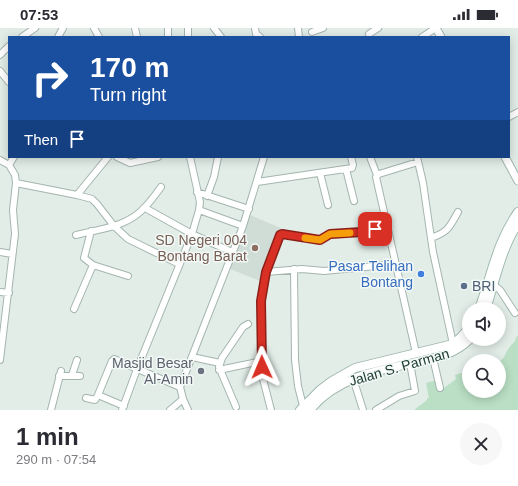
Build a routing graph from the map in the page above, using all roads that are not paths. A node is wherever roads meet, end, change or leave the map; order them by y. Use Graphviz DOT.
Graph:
graph roads {
  1 [pos="35,28"];
  2 [pos="214,28"];
  3 [pos="323,28"];
  4 [pos="378,28"];
  5 [pos="436,28"];
  6 [pos="312,32"];
  7 [pos="369,33"];
  8 [pos="23,36"];
  9 [pos="220,36"];
  10 [pos="424,36"];
  11 [pos="8,47"];
  12 [pos="0,55"];
  13 [pos="0,71"];
  14 [pos="8,81"];
  15 [pos="13,158"];
  16 [pos="107,158"];
  17 [pos="119,158"];
  18 [pos="154,158"];
  19 [pos="190,158"];
  20 [pos="218,158"];
  21 [pos="264,158"];
  22 [pos="352,158"];
  23 [pos="370,158"];
  24 [pos="506,158"];
  25 [pos="0,160"];
  26 [pos="417,160"];
  27 [pos="9,165"];
  28 [pos="346,169"];
  29 [pos="320,173"];
  30 [pos="377,175"];
  31 [pos="518,181"];
  32 [pos="257,182"];
  33 [pos="16,183"];
  34 [pos="161,187"];
  35 [pos="197,192"];
  36 [pos="77,195"];
  37 [pos="207,196"];
  38 [pos="354,201"];
  39 [pos="328,205"];
  40 [pos="145,208"];
  41 [pos="249,209"];
  42 [pos="199,210"];
  43 [pos="458,212"];
  44 [pos="518,212"];
  45 [pos="518,224"];
  46 [pos="114,226"];
  47 [pos="243,226"];
  48 [pos="387,227"];
  49 [pos="90,231"];
  50 [pos="192,234"];
  51 [pos="76,235"];
  52 [pos="431,238"];
  53 [pos="0,252"];
  54 [pos="232,252"];
  55 [pos="12,254"];
  56 [pos="180,264"];
  57 [pos="396,264"];
  58 [pos="93,265"];
  59 [pos="294,269"];
  60 [pos="266,272"];
  61 [pos="128,276"];
  62 [pos="494,285"];
  63 [pos="0,292"];
  64 [pos="9,293"];
  65 [pos="481,302"];
  66 [pos="488,302"];
  67 [pos="74,309"];
  68 [pos="515,313"];
  69 [pos="248,324"];
  70 [pos="2,330"];
  71 [pos="462,336"];
  72 [pos="453,344"];
  73 [pos="462,346"];
  74 [pos="420,352"];
  75 [pos="192,357"];
  76 [pos="430,359"];
  77 [pos="0,360"];
  78 [pos="77,360"];
  79 [pos="262,361"];
  80 [pos="410,363"];
  81 [pos="220,366"];
  82 [pos="138,369"];
  83 [pos="72,375"];
  84 [pos="80,376"];
  85 [pos="353,378"];
  86 [pos="180,386"];
  87 [pos="440,388"];
  88 [pos="98,395"];
  89 [pos="86,398"];
  90 [pos="183,399"];
  91 [pos="236,407"];
  92 [pos="123,408"];
  93 [pos="304,409"];
  94 [pos="51,410"];
  95 [pos="170,410"];
  96 [pos="188,410"];
  97 [pos="271,410"];
  98 [pos="363,410"];
  99 [pos="376,410"];
  1 -- 8 [label="street"];
  2 -- 9 [label="street"];
  3 -- 6 [label="street"];
  4 -- 7 [label="street"];
  5 -- 10 [label="street"];
  11 -- 12 [label="street"];
  13 -- 14 [label="street"];
  15 -- 27 [label="street"];
  16 -- 36 [label="street"];
  17 -- 18 [label="street"];
  19 -- 35 [label="street"];
  20 -- 37 [label="street"];
  21 -- 32 [label="street"];
  22 -- 28 [label="street"];
  23 -- 30 [label="street"];
  24 -- 31 [label="street"];
  25 -- 27 [label="street"];
  26 -- 30 [label="street"];
  26 -- 52 [label="street"];
  27 -- 33 [label="street"];
  28 -- 29 [label="street"];
  28 -- 38 [label="street"];
  29 -- 32 [label="street"];
  29 -- 39 [label="street"];
  30 -- 48 [label="street"];
  32 -- 41 [label="street"];
  33 -- 36 [label="street"];
  33 -- 55 [label="street"];
  34 -- 40 [label="street"];
  35 -- 37 [label="street"];
  35 -- 42 [label="street"];
  36 -- 46 [label="street"];
  37 -- 41 [label="street"];
  40 -- 46 [label="street"];
  40 -- 50 [label="street"];
  41 -- 47 [label="street"];
  42 -- 47 [label="street"];
  42 -- 50 [label="street"];
  43 -- 52 [label="street"];
  44 -- 65 [label="main road"];
  45 -- 62 [label="main road"];
  46 -- 49 [label="street"];
  46 -- 56 [label="street"];
  47 -- 54 [label="street"];
  48 -- 57 [label="street"];
  48 -- 60 [label="street"];
  49 -- 51 [label="street"];
  49 -- 58 [label="street"];
  50 -- 54 [label="street"];
  50 -- 56 [label="street"];
  52 -- 72 [label="street"];
  53 -- 55 [label="street"];
  54 -- 75 [label="street"];
  55 -- 64 [label="street"];
  56 -- 82 [label="street"];
  57 -- 59 [label="street"];
  57 -- 74 [label="street"];
  58 -- 61 [label="street"];
  58 -- 67 [label="street"];
  59 -- 60 [label="street"];
  59 -- 93 [label="street"];
  60 -- 79 [label="street"];
  62 -- 66 [label="main road"];
  62 -- 68 [label="street"];
  63 -- 64 [label="street"];
  64 -- 70 [label="street"];
  69 -- 81 [label="street"];
  70 -- 77 [label="street"];
  71 -- 72 [label="main road, Jalan S. Parman"];
  72 -- 74 [label="main road, Jalan S. Parman"];
  73 -- 76 [label="main road, Jalan S. Parman"];
  74 -- 76 [label="main road"];
  74 -- 93 [label="main road, Jalan S. Parman"];
  75 -- 81 [label="street"];
  75 -- 86 [label="street"];
  76 -- 80 [label="main road, Jalan S. Parman"];
  76 -- 87 [label="street"];
  78 -- 83 [label="street"];
  79 -- 81 [label="street"];
  79 -- 97 [label="street"];
  80 -- 85 [label="main road, Jalan S. Parman"];
  80 -- 99 [label="street"];
  81 -- 91 [label="street"];
  82 -- 86 [label="street"];
  82 -- 88 [label="street"];
  82 -- 92 [label="street"];
  83 -- 84 [label="street"];
  83 -- 94 [label="street"];
  85 -- 93 [label="main road, Jalan S. Parman"];
  85 -- 98 [label="street"];
  86 -- 90 [label="street"];
  88 -- 89 [label="street"];
  88 -- 92 [label="street"];
  90 -- 95 [label="street"];
  90 -- 96 [label="street"];
}
